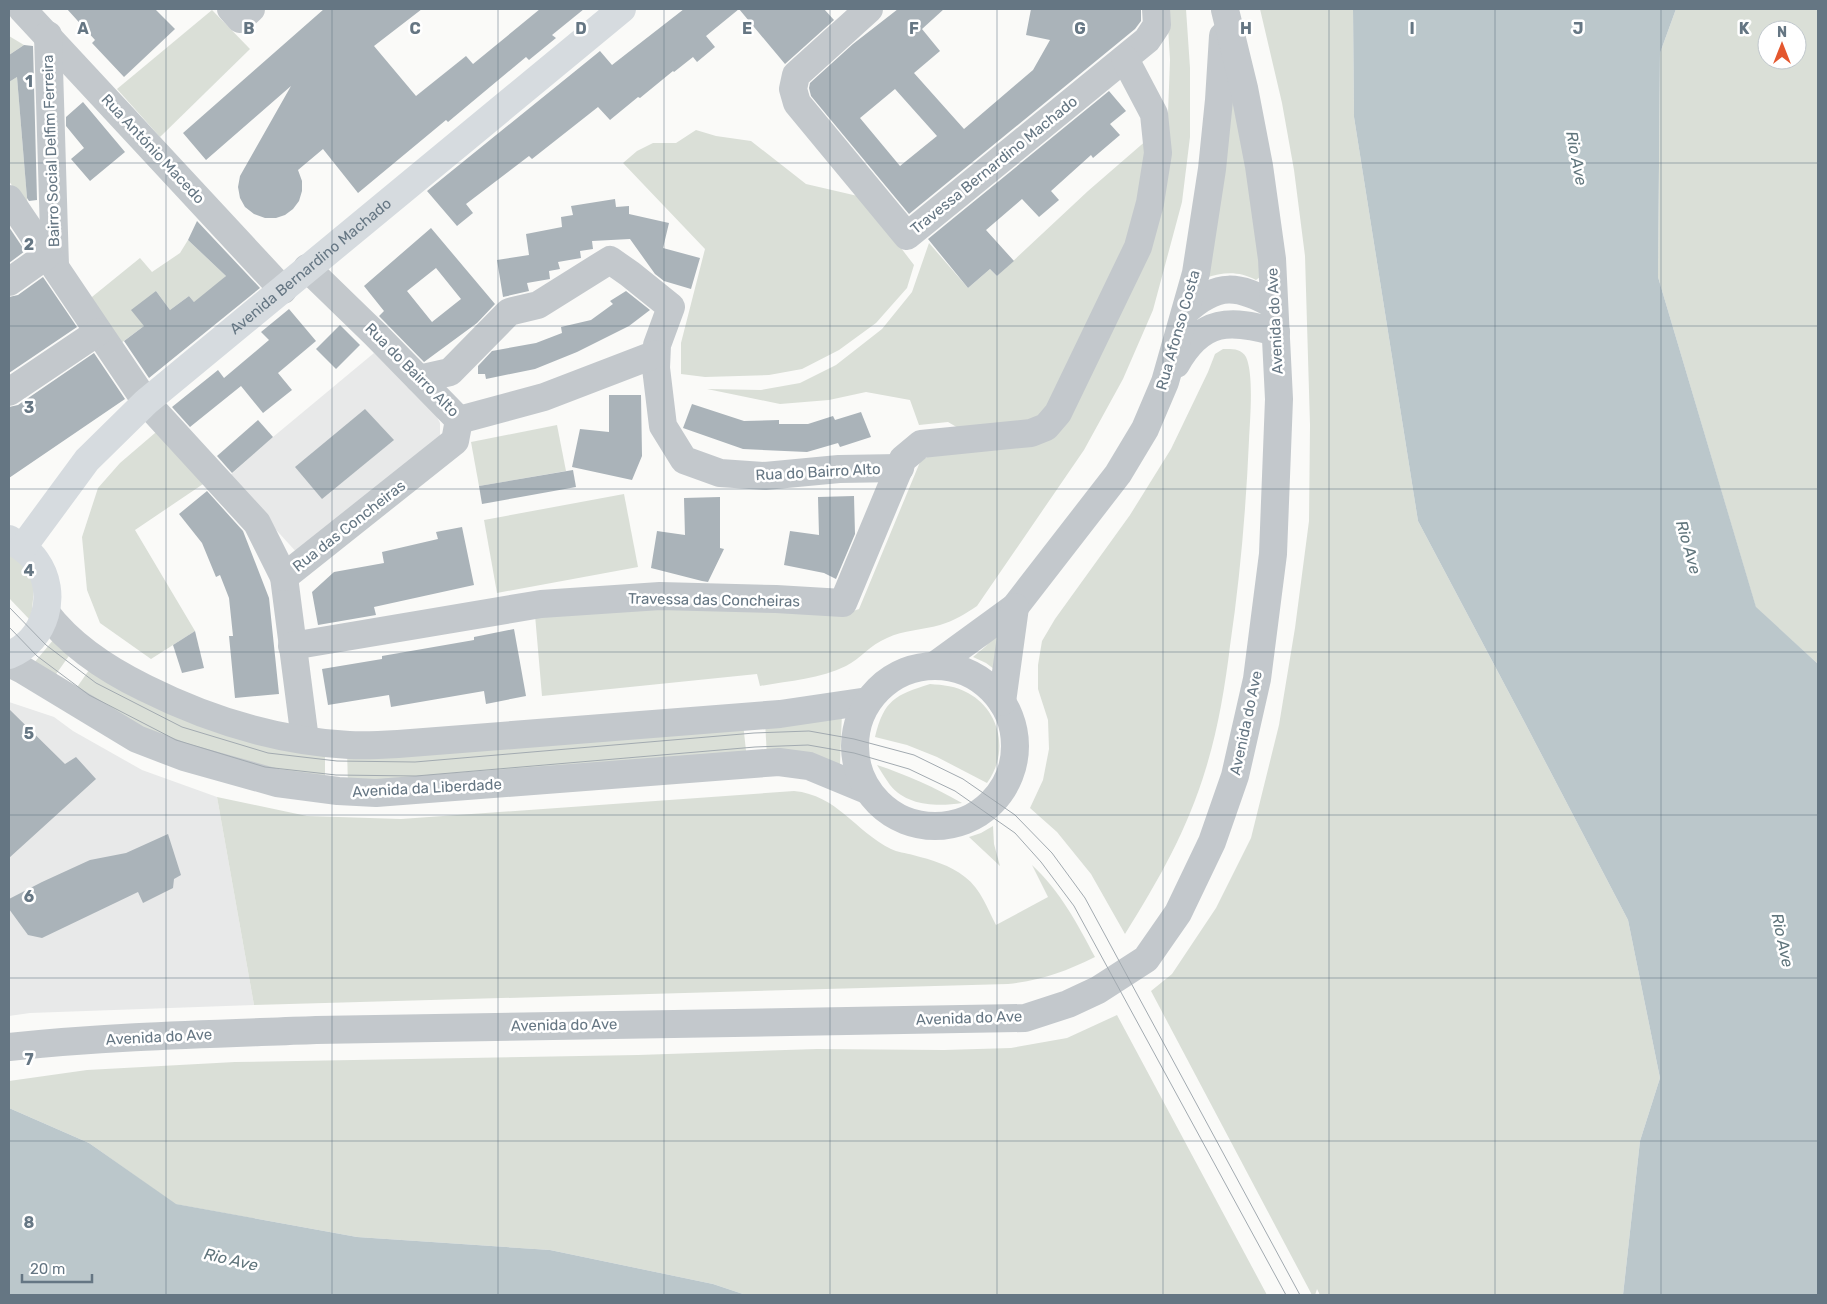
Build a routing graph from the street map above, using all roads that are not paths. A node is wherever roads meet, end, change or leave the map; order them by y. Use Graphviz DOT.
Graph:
graph roads {
  1 [pos="22,9"];
  2 [pos="231,9"];
  3 [pos="251,9"];
  4 [pos="622,9"];
  5 [pos="869,9"];
  6 [pos="1156,9"];
  7 [pos="1224,9"];
  8 [pos="48,35"];
  9 [pos="1125,59"];
  10 [pos="9,199"];
  11 [pos="51,260"];
  12 [pos="307,268"];
  13 [pos="9,282"];
  14 [pos="283,290"];
  15 [pos="1274,305"];
  16 [pos="1186,311"];
  17 [pos="98,332"];
  18 [pos="1276,332"];
  19 [pos="656,354"];
  20 [pos="419,379"];
  21 [pos="1166,382"];
  22 [pos="9,392"];
  23 [pos="146,402"];
  24 [pos="459,420"];
  25 [pos="900,468"];
  26 [pos="16,543"];
  27 [pos="284,577"];
  28 [pos="1015,607"];
  29 [pos="46,613"];
  30 [pos="292,646"];
  31 [pos="9,656"];
  32 [pos="9,663"];
  33 [pos="934,666"];
  34 [pos="868,701"];
  35 [pos="1002,702"];
  36 [pos="305,740"];
  37 [pos="867,790"];
  38 [pos="9,1047"];
  1 -- 8 [label="street, Rua António Macedo"];
  2 -- 3 [label="street"];
  4 -- 12 [label="main road, Avenida Bernardino Machado"];
  5 -- 9 [label="street, Travessa Bernardino Machado"];
  6 -- 9 [label="street, Travessa Bernardino Machado"];
  7 -- 15 [label="street, Avenida do Ave"];
  7 -- 16 [label="street, Rua Afonso Costa"];
  8 -- 11 [label="street, Bairro Social Delfim Ferreira"];
  8 -- 14 [label="street, Rua António Macedo"];
  9 -- 25 [label="street, Rua do Bairro Alto"];
  10 -- 11 [label="street, Bairro Social Delfim Ferreira"];
  11 -- 13 [label="street, Bairro Social Delfim Ferreira"];
  11 -- 17 [label="street, Bairro Social Delfim Ferreira"];
  12 -- 14 [label="main road, Avenida Bernardino Machado"];
  12 -- 20 [label="street, Rua do Bairro Alto"];
  14 -- 23 [label="main road, Avenida Bernardino Machado"];
  15 -- 16 [label="street"];
  15 -- 18 [label="street, Avenida do Ave"];
  16 -- 21 [label="street, Rua Afonso Costa"];
  17 -- 22 [label="street"];
  17 -- 23 [label="street, Bairro Social Delfim Ferreira"];
  18 -- 21 [label="street"];
  18 -- 38 [label="street, Avenida do Ave"];
  19 -- 20 [label="street"];
  19 -- 24 [label="street, Rua do Bairro Alto"];
  19 -- 25 [label="street, Rua do Bairro Alto"];
  20 -- 24 [label="street, Rua do Bairro Alto"];
  21 -- 28 [label="street, Rua Afonso Costa"];
  23 -- 26 [label="main road, Avenida Bernardino Machado"];
  23 -- 27 [label="street, Rua das Concheiras"];
  24 -- 27 [label="street, Rua das Concheiras"];
  25 -- 30 [label="street, Travessa das Concheiras"];
  26 -- 29 [label="main road"];
  27 -- 30 [label="street"];
  28 -- 33 [label="street, Rua Afonso Costa"];
  28 -- 35 [label="street, Rua Afonso Costa"];
  29 -- 31 [label="main road"];
  29 -- 36 [label="street"];
  30 -- 36 [label="street"];
  32 -- 37 [label="street, Avenida da Liberdade"];
  33 -- 34 [label="street"];
  33 -- 35 [label="street"];
  34 -- 36 [label="street"];
  34 -- 37 [label="street"];
  35 -- 37 [label="street"];
}
